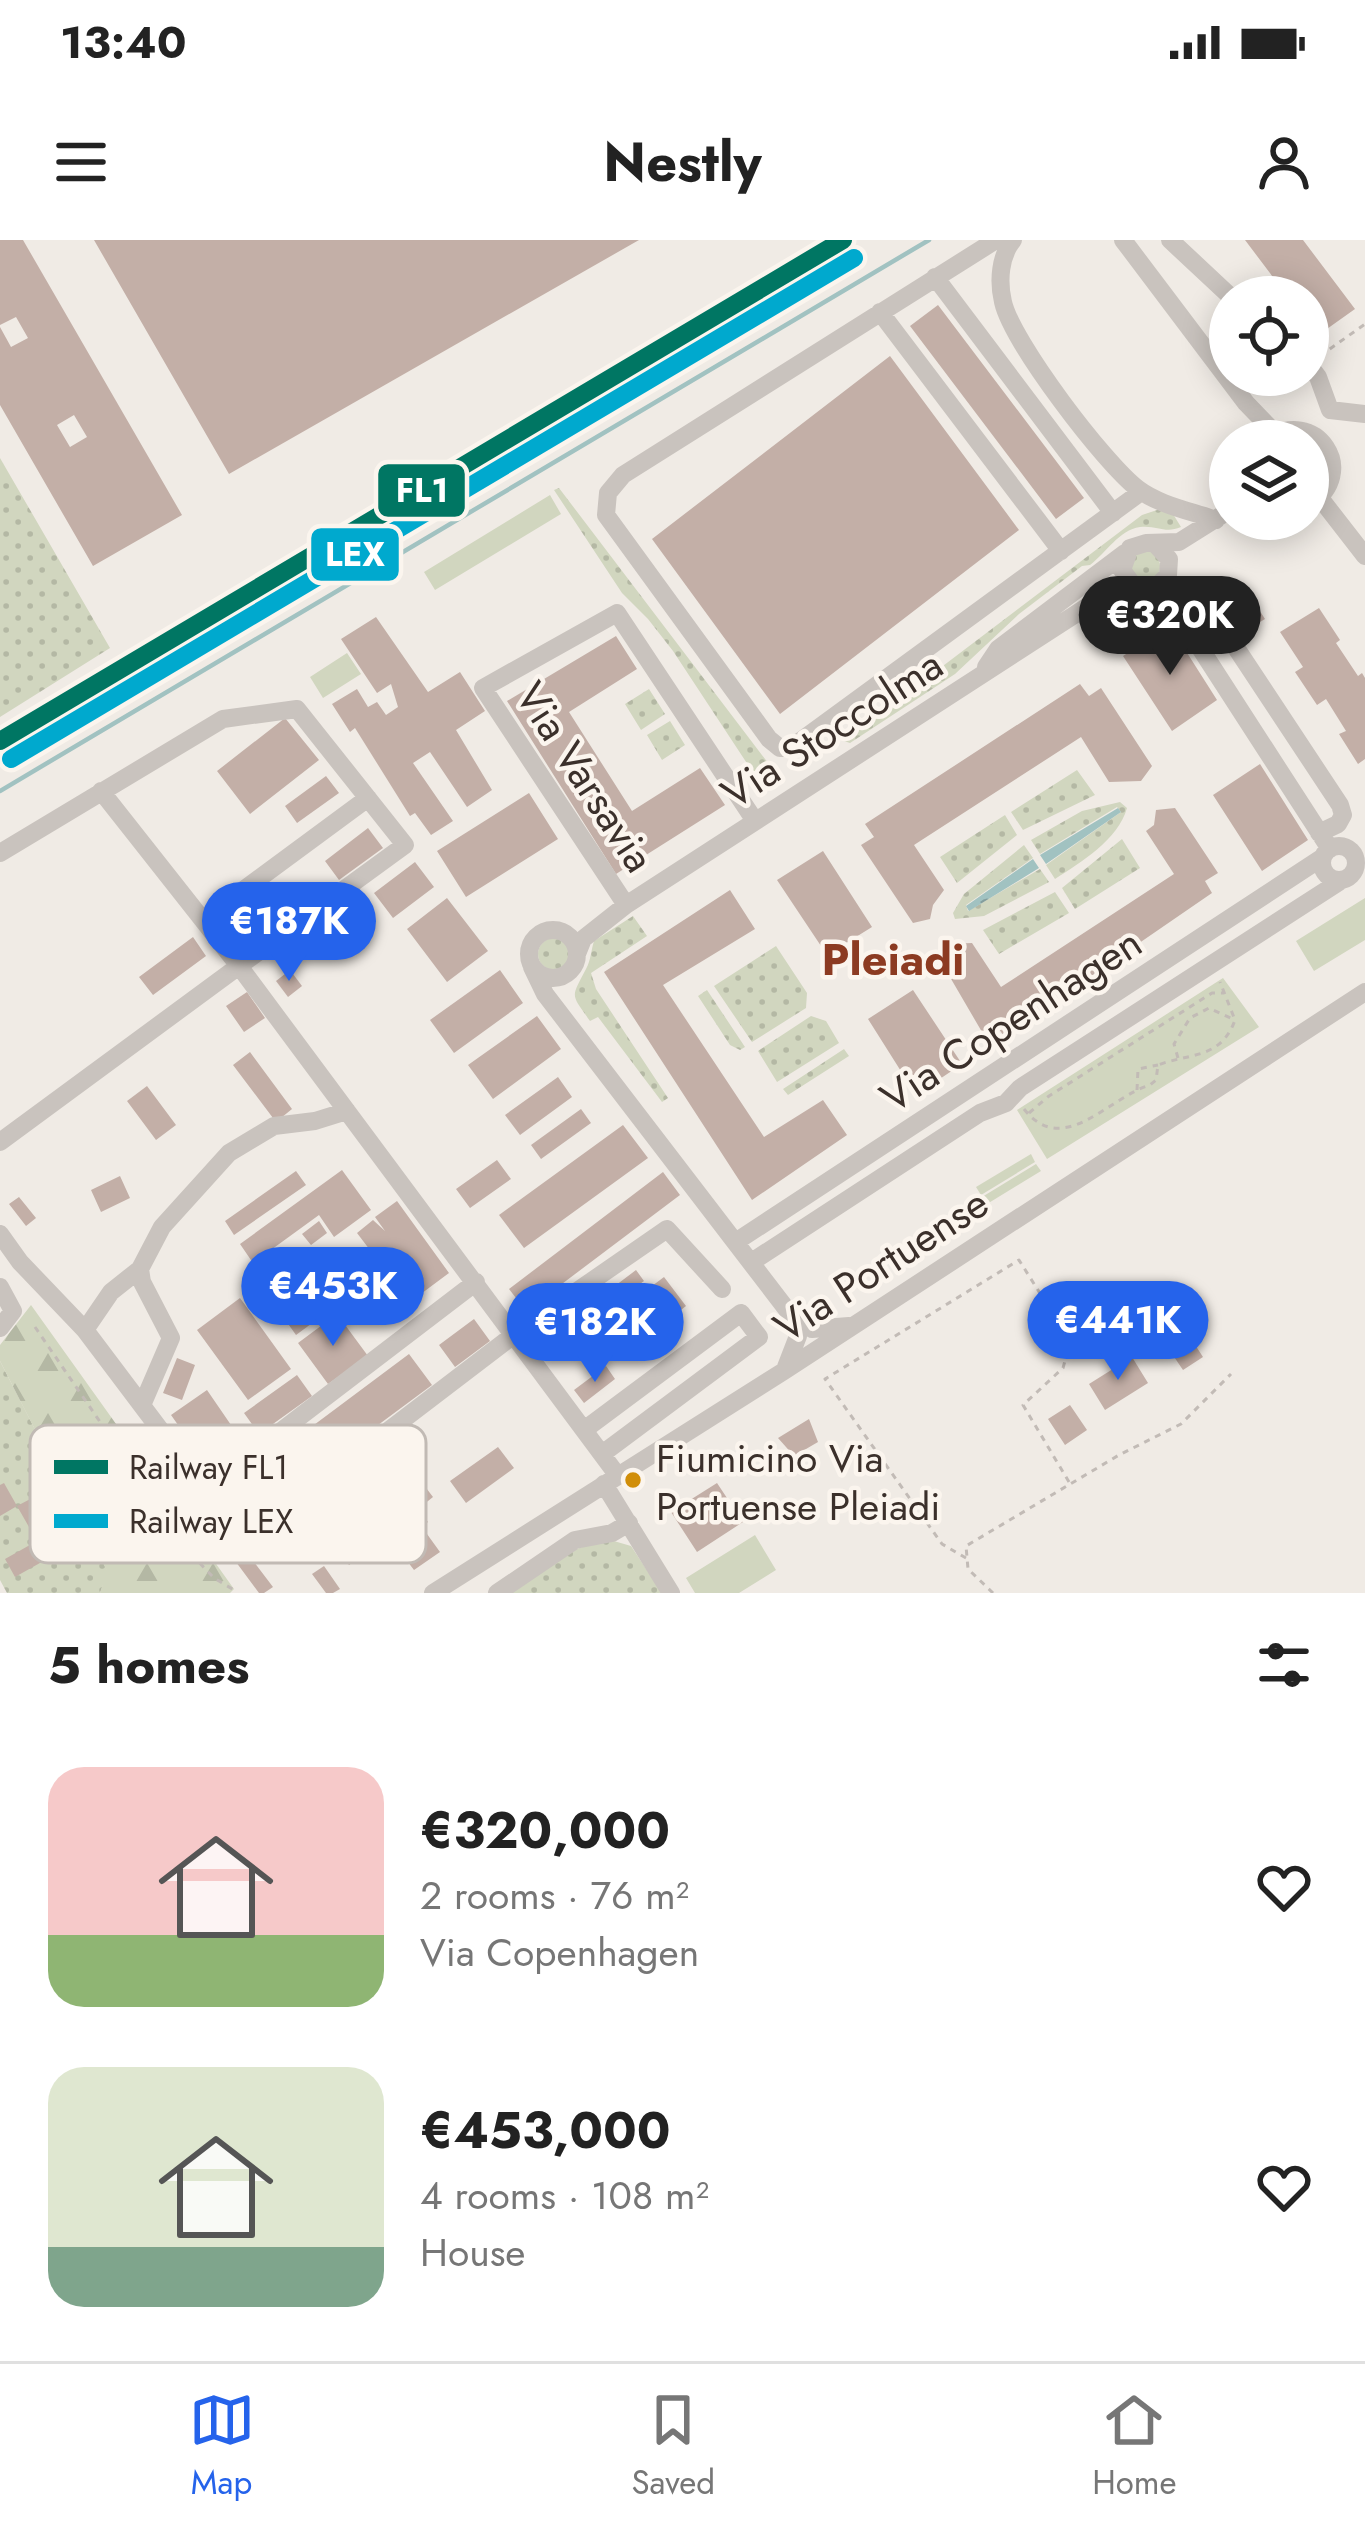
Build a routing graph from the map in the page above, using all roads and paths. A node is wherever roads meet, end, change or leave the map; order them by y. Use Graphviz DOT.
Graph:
graph roads {
  1 [pos="996,240"];
  2 [pos="1012,240"];
  3 [pos="1123,240"];
  4 [pos="1170,240"];
  5 [pos="1209,276"];
  6 [pos="935,277"];
  7 [pos="880,312"];
  8 [pos="1365,324"];
  9 [pos="1329,349"];
  10 [pos="1257,396"];
  11 [pos="1325,396"];
  12 [pos="1246,403"];
  13 [pos="1330,410"];
  14 [pos="1365,414"];
  15 [pos="1258,420"];
  16 [pos="1323,420"];
  17 [pos="1329,453"];
  18 [pos="1329,483"];
  19 [pos="1136,496"];
  20 [pos="1113,512"];
  21 [pos="1209,512"];
  22 [pos="1329,516"];
  23 [pos="1365,519"];
  24 [pos="1209,524"];
  25 [pos="1348,533"];
  26 [pos="1190,536"];
  27 [pos="1156,545"];
  28 [pos="1061,551"];
  29 [pos="1365,556"];
  30 [pos="1123,562"];
  31 [pos="1170,567"];
  32 [pos="1160,586"];
  33 [pos="1136,589"];
  34 [pos="1102,597"];
  35 [pos="1183,621"];
  36 [pos="980,676"];
  37 [pos="101,790"];
  38 [pos="368,798"];
  39 [pos="755,821"];
  40 [pos="1324,846"];
  41 [pos="0,853"];
  42 [pos="1340,882"];
  43 [pos="626,905"];
  44 [pos="204,920"];
  45 [pos="601,921"];
  46 [pos="563,932"];
  47 [pos="575,962"];
  48 [pos="239,966"];
  49 [pos="532,967"];
  50 [pos="1220,982"];
  51 [pos="1365,992"];
  52 [pos="1226,993"];
  53 [pos="1235,1021"];
  54 [pos="569,1022"];
  55 [pos="1178,1060"];
  56 [pos="1158,1065"];
  57 [pos="989,1077"];
  58 [pos="1137,1092"];
  59 [pos="1009,1104"];
  60 [pos="347,1111"];
  61 [pos="1028,1114"];
  62 [pos="0,1142"];
  63 [pos="0,1234"];
  64 [pos="737,1241"];
  65 [pos="753,1261"];
  66 [pos="140,1269"];
  67 [pos="476,1282"];
  68 [pos="0,1286"];
  69 [pos="722,1289"];
  70 [pos="791,1315"];
  71 [pos="859,1323"];
  72 [pos="34,1327"];
  73 [pos="0,1328"];
  74 [pos="1088,1328"];
  75 [pos="85,1330"];
  76 [pos="515,1334"];
  77 [pos="1070,1341"];
  78 [pos="784,1371"];
  79 [pos="1232,1374"];
  80 [pos="142,1403"];
  81 [pos="102,1425"];
  82 [pos="158,1425"];
  83 [pos="289,1425"];
  84 [pos="395,1425"];
  85 [pos="584,1430"];
  86 [pos="602,1454"];
  87 [pos="611,1480"];
  88 [pos="1070,1484"];
  89 [pos="629,1523"];
  90 [pos="966,1558"];
  91 [pos="200,1563"];
  92 [pos="235,1589"];
  93 [pos="433,1593"];
  94 [pos="497,1593"];
  95 [pos="671,1593"];
  96 [pos="993,1593"];
  1 -- 6 [label="street"];
  2 -- 19 [label="street"];
  3 -- 12 [label="street"];
  4 -- 5 [label="street"];
  6 -- 7 [label="street"];
  6 -- 20 [label="street"];
  7 -- 28 [label="street"];
  7 -- 28 [label="street"];
  8 -- 9 [label="path"];
  10 -- 12 [label="path"];
  11 -- 13 [label="street"];
  12 -- 15 [label="street"];
  13 -- 14 [label="street"];
  13 -- 16 [label="street"];
  17 -- 18 [label="street"];
  19 -- 20 [label="street"];
  19 -- 21 [label="street"];
  20 -- 28 [label="street"];
  22 -- 25 [label="street"];
  23 -- 25 [label="street"];
  24 -- 26 [label="street"];
  25 -- 29 [label="street"];
  26 -- 27 [label="street"];
  26 -- 31 [label="street"];
  27 -- 30 [label="street"];
  27 -- 31 [label="street"];
  30 -- 33 [label="street"];
  30 -- 34 [label="street, Via Stoccolma"];
  30 -- 36 [label="street"];
  31 -- 32 [label="street"];
  32 -- 33 [label="street"];
  32 -- 35 [label="street"];
  33 -- 34 [label="street, Via Stoccolma"];
  34 -- 36 [label="street, Via Stoccolma"];
  35 -- 40 [label="street"];
  35 -- 40 [label="street"];
  36 -- 39 [label="street, Via Stoccolma"];
  37 -- 38 [label="street"];
  37 -- 41 [label="street"];
  37 -- 44 [label="street"];
  38 -- 44 [label="street"];
  38 -- 48 [label="street"];
  39 -- 43 [label="street, Via Stoccolma"];
  39 -- 43 [label="street, Via Varsavia"];
  40 -- 42 [label="street"];
  40 -- 42 [label="street"];
  40 -- 57 [label="street, Via Copenhagen"];
  42 -- 59 [label="street, Via Copenhagen"];
  43 -- 45 [label="street, Via Stoccolma"];
  44 -- 48 [label="street"];
  45 -- 46 [label="street, Via Stoccolma"];
  45 -- 47 [label="street, Via Stoccolma"];
  46 -- 47 [label="street"];
  46 -- 49 [label="street"];
  47 -- 49 [label="street"];
  47 -- 54 [label="street"];
  48 -- 60 [label="street"];
  48 -- 62 [label="street"];
  49 -- 54 [label="street"];
  50 -- 52 [label="path"];
  51 -- 71 [label="street, Via Portuense"];
  52 -- 53 [label="path"];
  52 -- 61 [label="path"];
  53 -- 55 [label="path"];
  53 -- 55 [label="path"];
  54 -- 64 [label="street"];
  55 -- 56 [label="path"];
  56 -- 58 [label="path"];
  56 -- 58 [label="path"];
  57 -- 59 [label="street"];
  57 -- 64 [label="street, Via Copenhagen"];
  58 -- 61 [label="path"];
  59 -- 61 [label="path"];
  59 -- 65 [label="street, Via Copenhagen"];
  60 -- 66 [label="street"];
  60 -- 67 [label="street"];
  63 -- 75 [label="street"];
  64 -- 65 [label="street"];
  65 -- 70 [label="street"];
  66 -- 75 [label="street"];
  66 -- 80 [label="street"];
  67 -- 76 [label="street"];
  67 -- 83 [label="street"];
  68 -- 73 [label="street"];
  69 -- 76 [label="street"];
  70 -- 71 [label="street"];
  70 -- 78 [label="street"];
  71 -- 78 [label="street, Via Portuense"];
  72 -- 81 [label="path"];
  74 -- 77 [label="path"];
  75 -- 80 [label="street"];
  76 -- 84 [label="street"];
  76 -- 85 [label="street"];
  77 -- 88 [label="path"];
  77 -- 90 [label="path"];
  78 -- 87 [label="street, Via Portuense"];
  79 -- 88 [label="path"];
  80 -- 82 [label="street"];
  85 -- 86 [label="street"];
  85 -- 86 [label="street"];
  86 -- 87 [label="street"];
  87 -- 89 [label="street"];
  87 -- 93 [label="street, Via Portuense"];
  88 -- 90 [label="path"];
  89 -- 94 [label="street"];
  89 -- 95 [label="street"];
  90 -- 96 [label="path"];
  91 -- 92 [label="path"];
}
